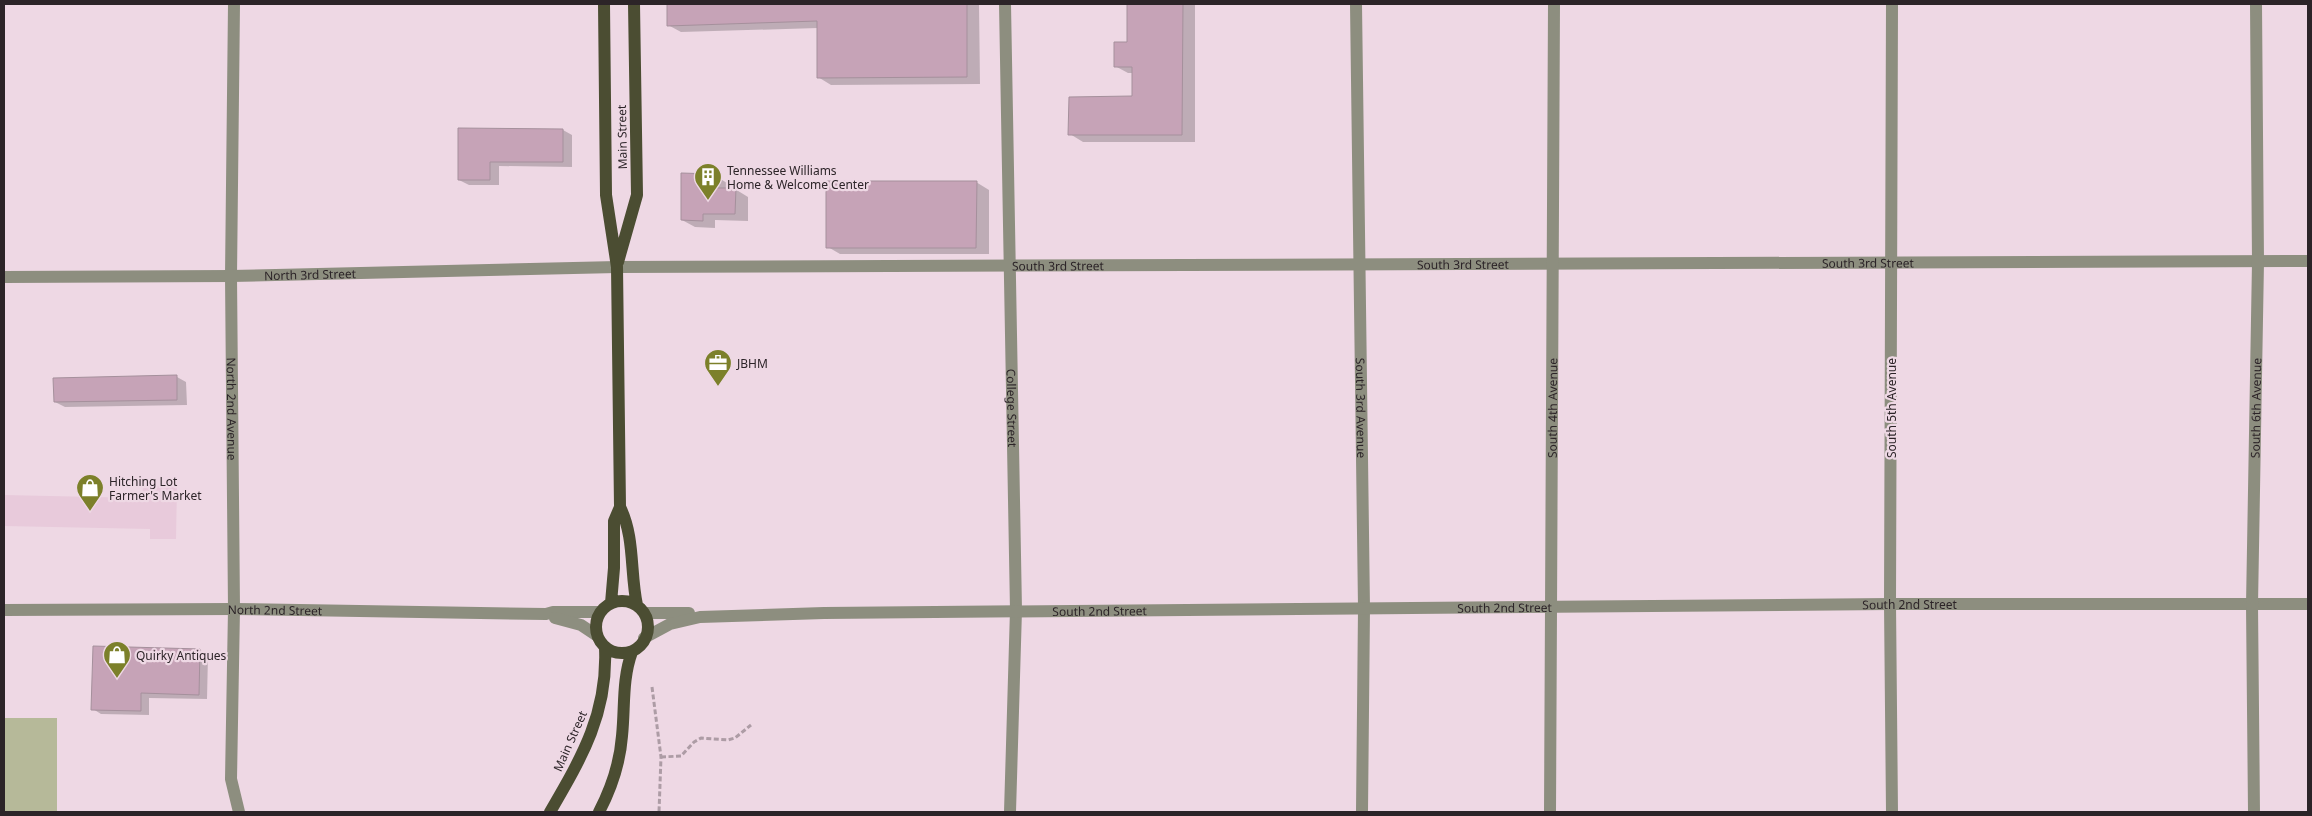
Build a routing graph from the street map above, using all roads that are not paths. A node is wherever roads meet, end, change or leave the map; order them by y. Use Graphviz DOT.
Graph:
graph roads {
  1 [pos="234,4"];
  2 [pos="604,4"];
  3 [pos="634,4"];
  4 [pos="1005,4"];
  5 [pos="1356,4"];
  6 [pos="1554,4"];
  7 [pos="1892,4"];
  8 [pos="2256,4"];
  9 [pos="2308,261"];
  10 [pos="1551,262"];
  11 [pos="2258,262"];
  12 [pos="1892,264"];
  13 [pos="1360,265"];
  14 [pos="1011,266"];
  15 [pos="617,267"];
  16 [pos="231,276"];
  17 [pos="4,277"];
  18 [pos="620,508"];
  19 [pos="611,602"];
  20 [pos="1890,604"];
  21 [pos="2308,604"];
  22 [pos="2252,605"];
  23 [pos="1550,607"];
  24 [pos="1364,608"];
  25 [pos="234,609"];
  26 [pos="641,609"];
  27 [pos="4,610"];
  28 [pos="1016,610"];
  29 [pos="600,612"];
  30 [pos="546,614"];
  31 [pos="700,617"];
  32 [pos="596,635"];
  33 [pos="644,638"];
  34 [pos="605,648"];
  35 [pos="632,652"];
  36 [pos="239,812"];
  37 [pos="550,812"];
  38 [pos="599,812"];
  39 [pos="1010,812"];
  40 [pos="1362,812"];
  41 [pos="1550,812"];
  42 [pos="1892,812"];
  43 [pos="2254,812"];
  1 -- 16 [label="street, North 2nd Avenue"];
  2 -- 15 [label="main road, Main Street"];
  3 -- 15 [label="main road, Main Street"];
  4 -- 14 [label="street, College Street"];
  5 -- 13 [label="street, South 3rd Avenue"];
  6 -- 10 [label="street, South 4th Avenue"];
  7 -- 12 [label="street, South 5th Avenue"];
  8 -- 11 [label="street, South 6th Avenue"];
  9 -- 11 [label="street, South 3rd Street"];
  10 -- 12 [label="street, South 3rd Street"];
  10 -- 13 [label="street, South 3rd Street"];
  10 -- 23 [label="street, South 4th Avenue"];
  11 -- 12 [label="street, South 3rd Street"];
  11 -- 22 [label="street, South 6th Avenue"];
  12 -- 20 [label="street, South 5th Avenue"];
  13 -- 14 [label="street, South 3rd Street"];
  13 -- 24 [label="street, South 3rd Avenue"];
  14 -- 15 [label="street, South 3rd Street"];
  14 -- 28 [label="street, College Street"];
  15 -- 16 [label="street, North 3rd Street"];
  15 -- 18 [label="main road, Main Street"];
  16 -- 17 [label="street, North 3rd Street"];
  16 -- 25 [label="street, North 2nd Avenue"];
  18 -- 19 [label="main road, Main Street"];
  18 -- 26 [label="main road, Main Street"];
  19 -- 26 [label="main road"];
  19 -- 29 [label="main road"];
  20 -- 22 [label="street, South 2nd Street"];
  20 -- 23 [label="street, South 2nd Street"];
  20 -- 42 [label="street, South 5th Avenue"];
  21 -- 22 [label="street, South 2nd Street"];
  22 -- 43 [label="street, South 6th Avenue"];
  23 -- 24 [label="street, South 2nd Street"];
  23 -- 41 [label="street, South 4th Avenue"];
  24 -- 28 [label="street, South 2nd Street"];
  24 -- 40 [label="street, South 3rd Avenue"];
  25 -- 27 [label="street, North 2nd Street"];
  25 -- 30 [label="street, North 2nd Street"];
  25 -- 36 [label="street, North 2nd Avenue"];
  26 -- 31 [label="street, South 2nd Street"];
  26 -- 33 [label="main road, Main Street"];
  28 -- 31 [label="street, South 2nd Street"];
  28 -- 39 [label="street, College Street"];
  29 -- 30 [label="street, North 2nd Street"];
  29 -- 32 [label="main road"];
  30 -- 32 [label="street, North 2nd Street"];
  31 -- 33 [label="street, South 2nd Street"];
  32 -- 34 [label="main road"];
  33 -- 35 [label="main road"];
  34 -- 35 [label="main road"];
  34 -- 37 [label="main road, Main Street"];
  35 -- 38 [label="main road"];
}
